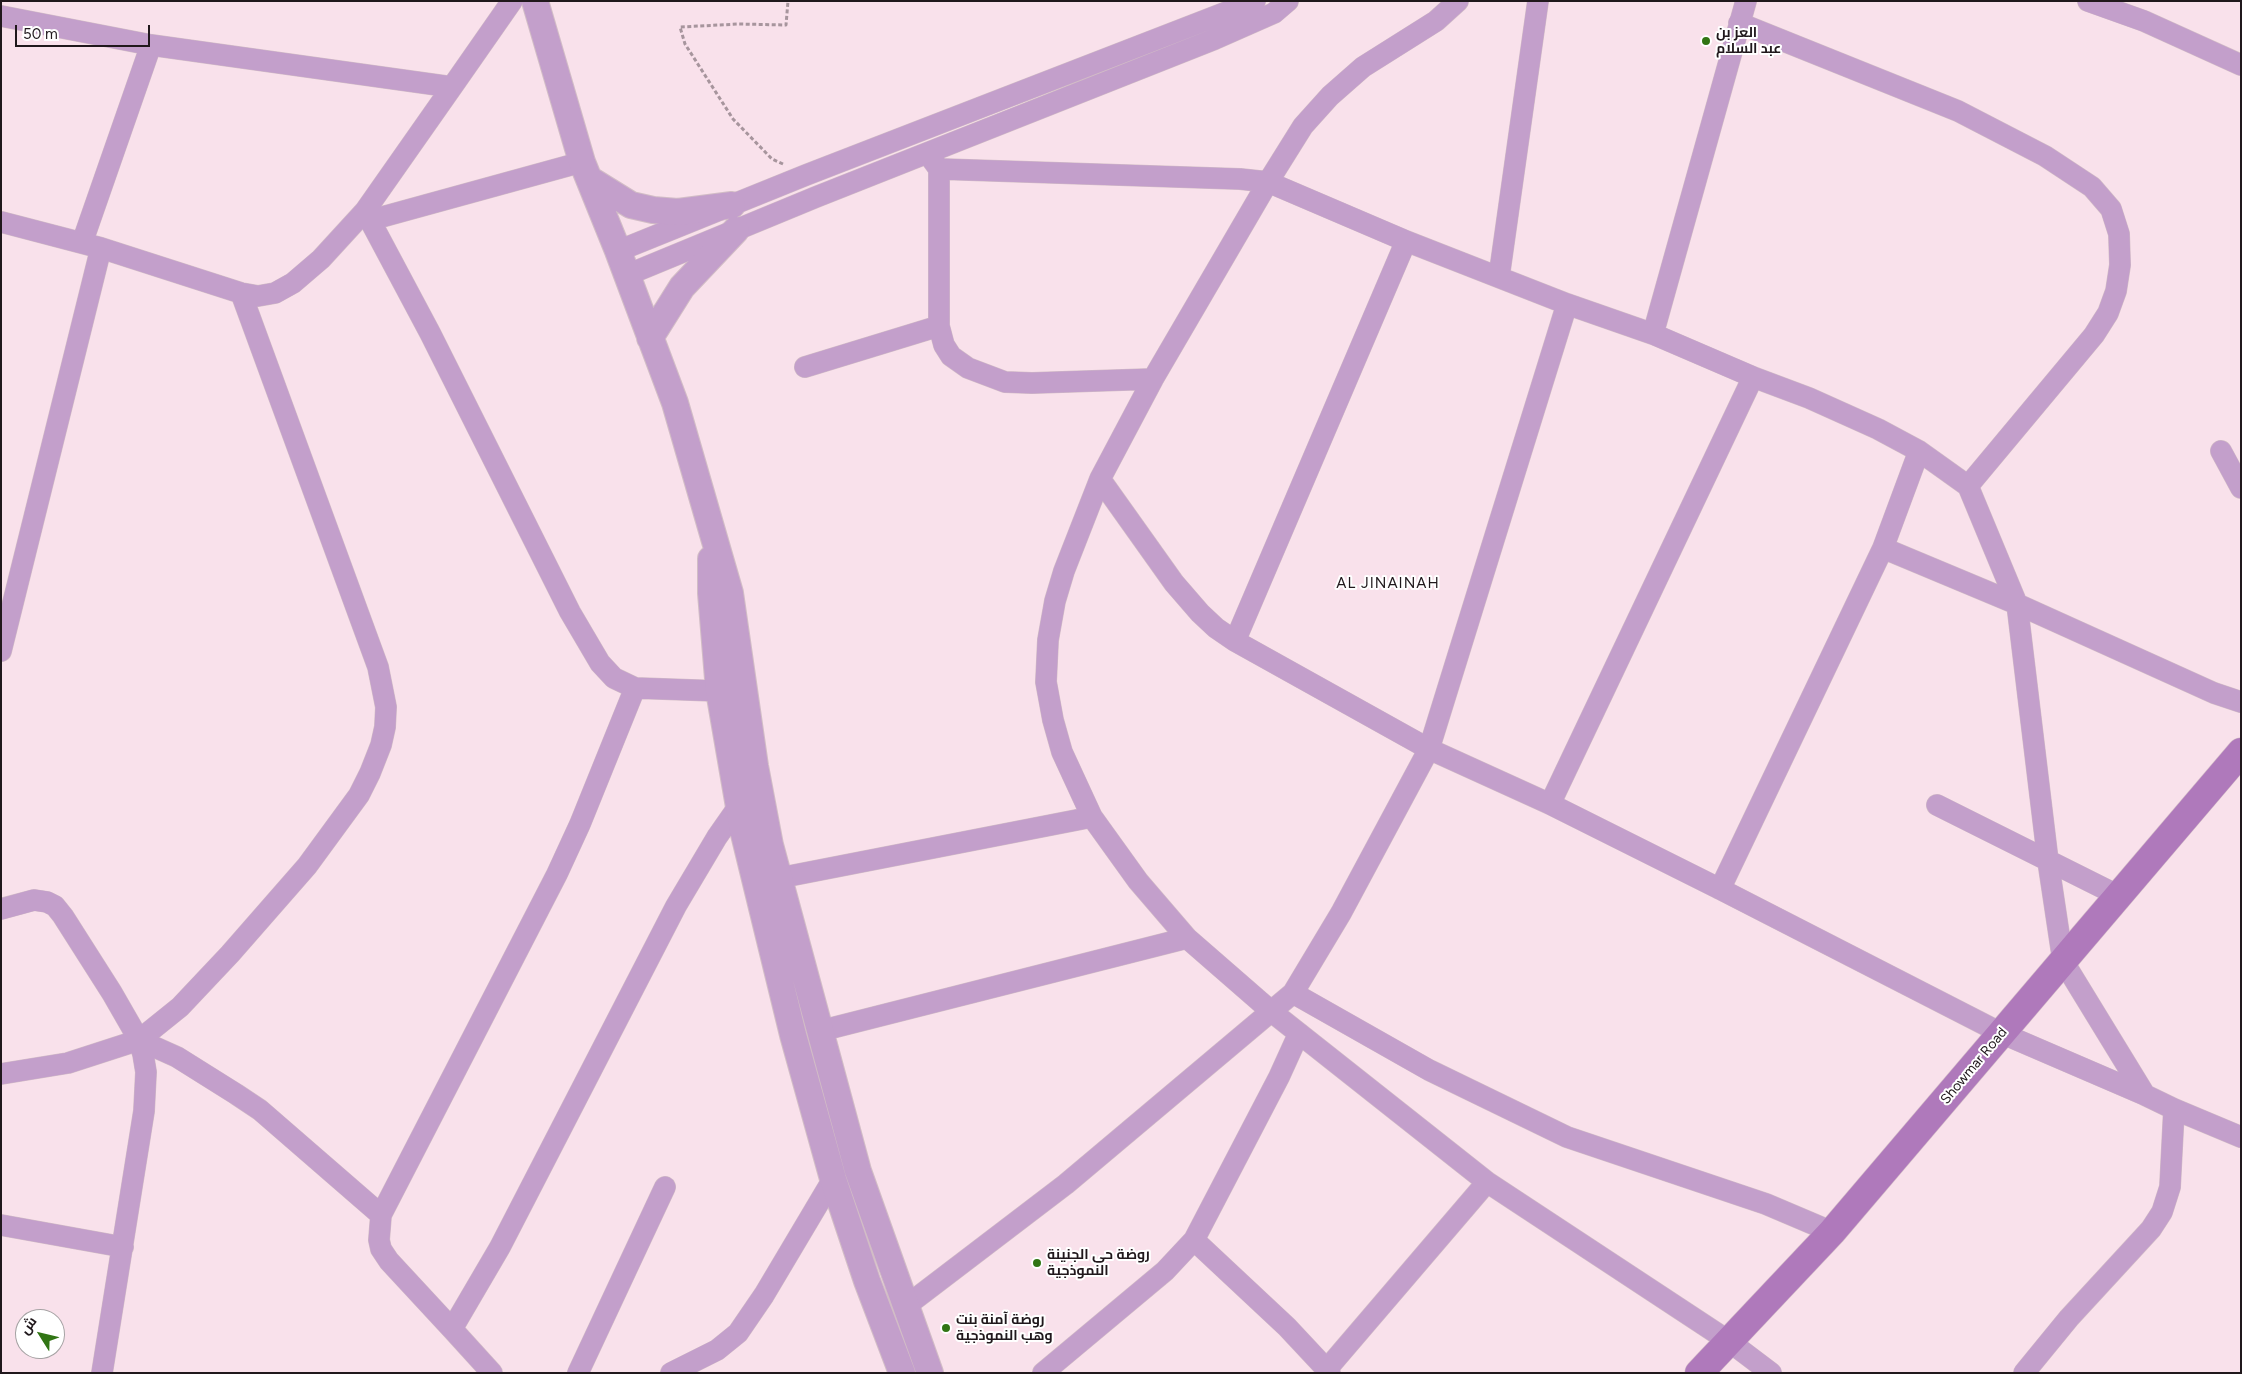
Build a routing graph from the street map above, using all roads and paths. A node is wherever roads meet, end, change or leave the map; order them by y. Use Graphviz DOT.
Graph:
graph roads {
  1 [pos="512,1"];
  2 [pos="535,1"];
  3 [pos="788,1"];
  4 [pos="1255,1"];
  5 [pos="1458,1"];
  6 [pos="1538,1"];
  7 [pos="1746,1"];
  8 [pos="2088,1"];
  9 [pos="1278,5"];
  10 [pos="1,16"];
  11 [pos="1739,23"];
  12 [pos="152,45"];
  13 [pos="2241,65"];
  14 [pos="452,87"];
  15 [pos="916,133"];
  16 [pos="933,161"];
  17 [pos="586,170"];
  18 [pos="806,175"];
  19 [pos="1268,182"];
  20 [pos="368,216"];
  21 [pos="734,217"];
  22 [pos="1,222"];
  23 [pos="1406,241"];
  24 [pos="91,246"];
  25 [pos="623,263"];
  26 [pos="1499,276"];
  27 [pos="241,293"];
  28 [pos="1567,304"];
  29 [pos="939,326"];
  30 [pos="1653,334"];
  31 [pos="650,338"];
  32 [pos="805,367"];
  33 [pos="1753,377"];
  34 [pos="1153,379"];
  35 [pos="1918,451"];
  36 [pos="2221,451"];
  37 [pos="1100,479"];
  38 [pos="1968,486"];
  39 [pos="2241,488"];
  40 [pos="711,528"];
  41 [pos="1883,548"];
  42 [pos="2018,604"];
  43 [pos="1235,641"];
  44 [pos="1,651"];
  45 [pos="635,688"];
  46 [pos="718,691"];
  47 [pos="2241,702"];
  48 [pos="1429,748"];
  49 [pos="2241,752"];
  50 [pos="759,788"];
  51 [pos="1550,804"];
  52 [pos="1937,805"];
  53 [pos="738,807"];
  54 [pos="1092,816"];
  55 [pos="2048,862"];
  56 [pos="779,878"];
  57 [pos="1720,888"];
  58 [pos="2119,896"];
  59 [pos="1,909"];
  60 [pos="1187,938"];
  61 [pos="2063,961"];
  62 [pos="1293,993"];
  63 [pos="1272,1012"];
  64 [pos="820,1031"];
  65 [pos="1299,1032"];
  66 [pos="2002,1033"];
  67 [pos="139,1040"];
  68 [pos="1,1074"];
  69 [pos="2145,1094"];
  70 [pos="2174,1109"];
  71 [pos="2241,1137"];
  72 [pos="833,1179"];
  73 [pos="1487,1182"];
  74 [pos="665,1186"];
  75 [pos="381,1215"];
  76 [pos="1,1225"];
  77 [pos="1832,1232"];
  78 [pos="1194,1240"];
  79 [pos="123,1247"];
  80 [pos="906,1306"];
  81 [pos="452,1329"];
  82 [pos="1730,1342"];
  83 [pos="1328,1371"];
  84 [pos="102,1373"];
  85 [pos="492,1373"];
  86 [pos="578,1373"];
  87 [pos="671,1373"];
  88 [pos="902,1373"];
  89 [pos="930,1373"];
  90 [pos="1043,1373"];
  91 [pos="1699,1373"];
  92 [pos="1771,1373"];
  93 [pos="2024,1373"];
  1 -- 14 [label="street"];
  2 -- 17 [label="street"];
  3 -- 18 [label="path"];
  4 -- 15 [label="street"];
  5 -- 19 [label="street"];
  6 -- 26 [label="street"];
  7 -- 11 [label="street"];
  8 -- 13 [label="street"];
  9 -- 16 [label="street"];
  10 -- 12 [label="street"];
  11 -- 30 [label="street"];
  11 -- 38 [label="street"];
  12 -- 14 [label="street"];
  12 -- 24 [label="street"];
  14 -- 20 [label="street"];
  15 -- 16 [label="street"];
  15 -- 18 [label="street"];
  16 -- 19 [label="street"];
  16 -- 21 [label="street"];
  16 -- 29 [label="street"];
  17 -- 20 [label="street"];
  17 -- 21 [label="street"];
  17 -- 25 [label="street"];
  18 -- 21 [label="street"];
  19 -- 23 [label="street"];
  19 -- 34 [label="street"];
  20 -- 27 [label="street"];
  20 -- 45 [label="street"];
  21 -- 25 [label="street"];
  21 -- 31 [label="street"];
  22 -- 24 [label="street"];
  23 -- 26 [label="street"];
  23 -- 43 [label="street"];
  24 -- 27 [label="street"];
  24 -- 44 [label="street"];
  25 -- 31 [label="street"];
  26 -- 28 [label="street"];
  27 -- 67 [label="street"];
  28 -- 30 [label="street"];
  28 -- 48 [label="street"];
  29 -- 32 [label="street"];
  29 -- 34 [label="street"];
  30 -- 33 [label="street"];
  31 -- 40 [label="street"];
  33 -- 35 [label="street"];
  33 -- 51 [label="street"];
  34 -- 37 [label="street"];
  35 -- 38 [label="street"];
  35 -- 41 [label="street"];
  36 -- 39 [label="street"];
  37 -- 43 [label="street"];
  37 -- 54 [label="street"];
  38 -- 42 [label="street"];
  40 -- 46 [label="street"];
  40 -- 50 [label="street"];
  41 -- 42 [label="street"];
  41 -- 57 [label="street"];
  42 -- 47 [label="street"];
  42 -- 55 [label="street"];
  43 -- 48 [label="street"];
  45 -- 46 [label="street"];
  45 -- 75 [label="street"];
  46 -- 53 [label="street"];
  48 -- 51 [label="street"];
  48 -- 62 [label="street"];
  49 -- 58 [label="main road, Showmar Road"];
  50 -- 53 [label="street"];
  50 -- 56 [label="street"];
  51 -- 57 [label="street"];
  52 -- 55 [label="street"];
  53 -- 72 [label="street"];
  53 -- 81 [label="street"];
  54 -- 56 [label="street"];
  54 -- 60 [label="street"];
  55 -- 58 [label="street"];
  55 -- 61 [label="street"];
  56 -- 64 [label="street"];
  57 -- 66 [label="street"];
  58 -- 61 [label="main road, Showmar Road"];
  59 -- 67 [label="street"];
  60 -- 63 [label="street"];
  60 -- 64 [label="street"];
  61 -- 66 [label="main road, Showmar Road"];
  61 -- 69 [label="street"];
  62 -- 63 [label="street"];
  62 -- 77 [label="street"];
  63 -- 65 [label="street"];
  63 -- 80 [label="street"];
  64 -- 80 [label="street"];
  65 -- 73 [label="street"];
  65 -- 78 [label="street"];
  66 -- 69 [label="street"];
  66 -- 77 [label="main road, Showmar Road"];
  67 -- 68 [label="street"];
  67 -- 75 [label="street"];
  67 -- 79 [label="street"];
  69 -- 70 [label="street"];
  70 -- 71 [label="street"];
  70 -- 93 [label="street"];
  72 -- 87 [label="street"];
  72 -- 88 [label="street"];
  73 -- 82 [label="street"];
  73 -- 83 [label="street"];
  74 -- 86 [label="street"];
  75 -- 81 [label="street"];
  76 -- 79 [label="street"];
  77 -- 82 [label="main road, Showmar Road"];
  78 -- 83 [label="street"];
  78 -- 90 [label="street"];
  79 -- 84 [label="street"];
  80 -- 89 [label="street"];
  81 -- 85 [label="street"];
  82 -- 91 [label="main road, Showmar Road"];
  82 -- 92 [label="street"];
}
